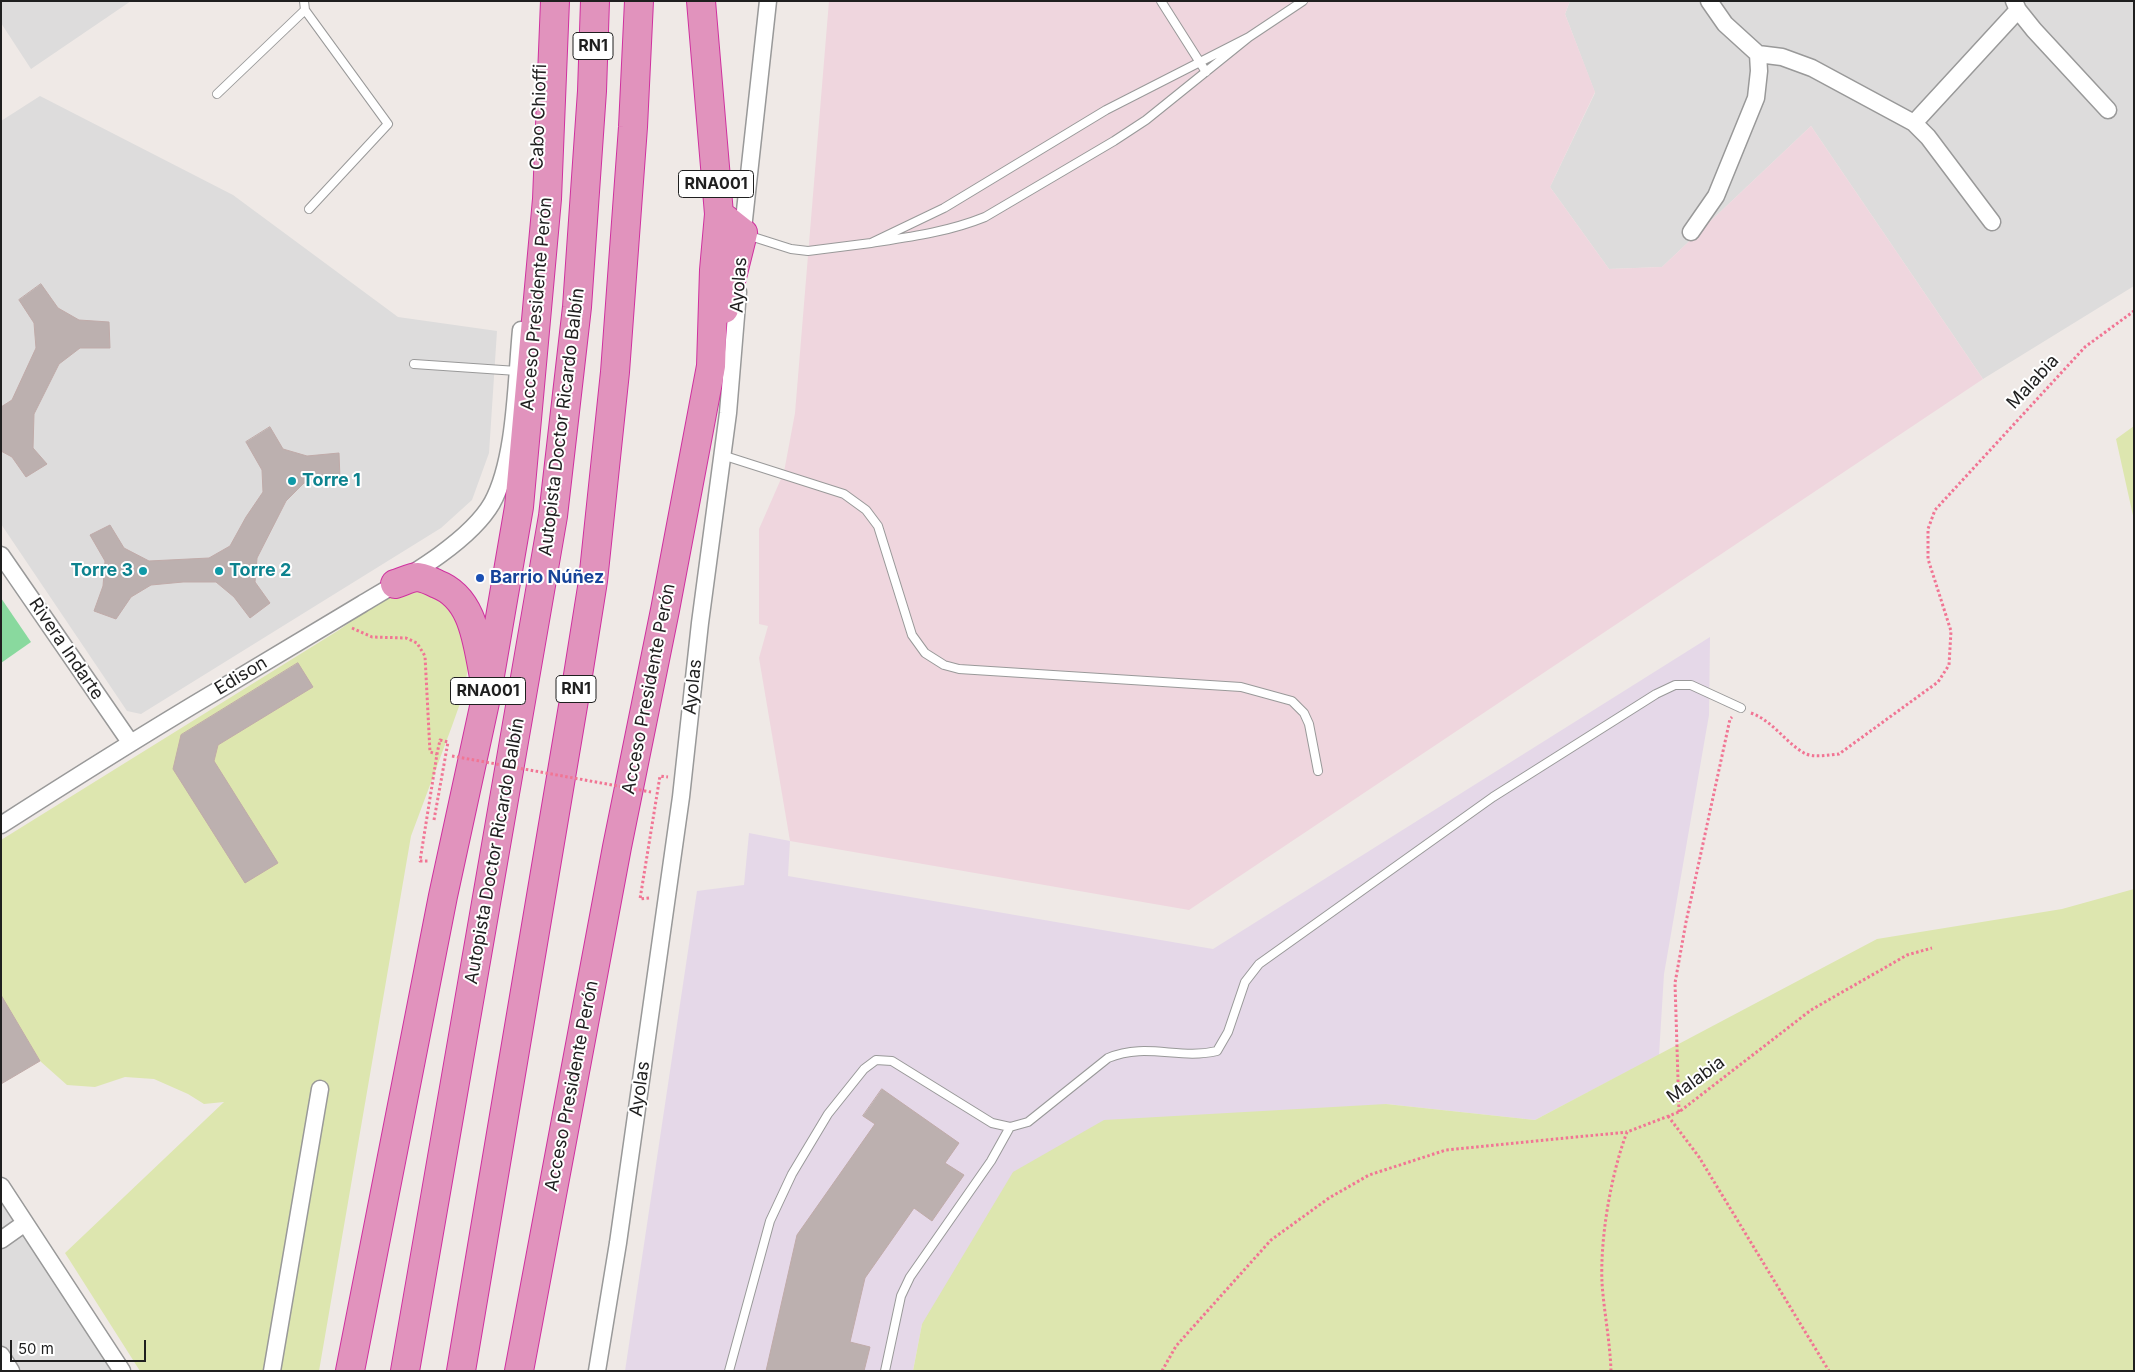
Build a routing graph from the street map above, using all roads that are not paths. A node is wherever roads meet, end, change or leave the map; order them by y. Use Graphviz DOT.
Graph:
graph roads {
  1 [pos="304,1"];
  2 [pos="542,1"];
  3 [pos="555,1"];
  4 [pos="595,1"];
  5 [pos="639,1"];
  6 [pos="701,1"];
  7 [pos="768,1"];
  8 [pos="1162,1"];
  9 [pos="1303,1"];
  10 [pos="1709,1"];
  11 [pos="2016,6"];
  12 [pos="305,10"];
  13 [pos="1249,37"];
  14 [pos="1758,54"];
  15 [pos="1200,61"];
  16 [pos="1206,72"];
  17 [pos="217,94"];
  18 [pos="2108,110"];
  19 [pos="1914,123"];
  20 [pos="308,209"];
  21 [pos="719,214"];
  22 [pos="1992,222"];
  23 [pos="1691,232"];
  24 [pos="743,233"];
  25 [pos="871,243"];
  26 [pos="414,364"];
  27 [pos="710,366"];
  28 [pos="517,370"];
  29 [pos="722,455"];
  30 [pos="477,523"];
  31 [pos="1,555"];
  32 [pos="395,584"];
  33 [pos="487,693"];
  34 [pos="1741,708"];
  35 [pos="130,742"];
  36 [pos="1318,771"];
  37 [pos="1,825"];
  38 [pos="320,1089"];
  39 [pos="1010,1127"];
  40 [pos="1,1186"];
  41 [pos="25,1223"];
  42 [pos="1,1240"];
  43 [pos="1,1355"];
  44 [pos="11,1371"];
  45 [pos="122,1371"];
  46 [pos="272,1371"];
  47 [pos="350,1371"];
  48 [pos="405,1371"];
  49 [pos="461,1371"];
  50 [pos="519,1371"];
  51 [pos="597,1371"];
  52 [pos="729,1371"];
  53 [pos="885,1371"];
  1 -- 12 [label="lane"];
  2 -- 28 [label="street, Cabo Chioffi"];
  3 -- 33 [label="highway, Acceso Presidente Perón / RNA001"];
  4 -- 48 [label="highway, Autopista Doctor Ricardo Balbín / RN1"];
  5 -- 49 [label="highway, RN1"];
  6 -- 21 [label="highway, Acceso Presidente Perón / RNA001"];
  7 -- 24 [label="street, Ayolas"];
  8 -- 15 [label="lane"];
  9 -- 13 [label="lane"];
  10 -- 14 [label="street"];
  11 -- 18 [label="street"];
  11 -- 19 [label="street"];
  12 -- 17 [label="lane"];
  12 -- 20 [label="lane"];
  13 -- 15 [label="lane"];
  13 -- 16 [label="lane"];
  14 -- 19 [label="street"];
  14 -- 23 [label="street"];
  15 -- 16 [label="lane"];
  15 -- 25 [label="lane"];
  16 -- 25 [label="lane"];
  19 -- 22 [label="street"];
  21 -- 24 [label="highway"];
  21 -- 27 [label="highway, Acceso Presidente Perón / RNA001"];
  24 -- 25 [label="lane"];
  24 -- 27 [label="highway"];
  24 -- 29 [label="street, Ayolas"];
  26 -- 28 [label="lane"];
  27 -- 50 [label="highway, Acceso Presidente Perón / RNA001"];
  28 -- 30 [label="street, Cabo Chioffi"];
  29 -- 36 [label="lane"];
  29 -- 51 [label="street, Ayolas"];
  30 -- 32 [label="street, Edison"];
  31 -- 35 [label="street, Rivera Indarte"];
  32 -- 33 [label="highway"];
  32 -- 35 [label="street, Edison"];
  33 -- 47 [label="highway, Acceso Presidente Perón / RNA001"];
  34 -- 39 [label="lane"];
  35 -- 37 [label="street, Edison"];
  38 -- 46 [label="street"];
  39 -- 52 [label="lane"];
  39 -- 53 [label="lane"];
  40 -- 41 [label="street"];
  41 -- 42 [label="street"];
  41 -- 45 [label="street"];
  43 -- 44 [label="street"];
}
